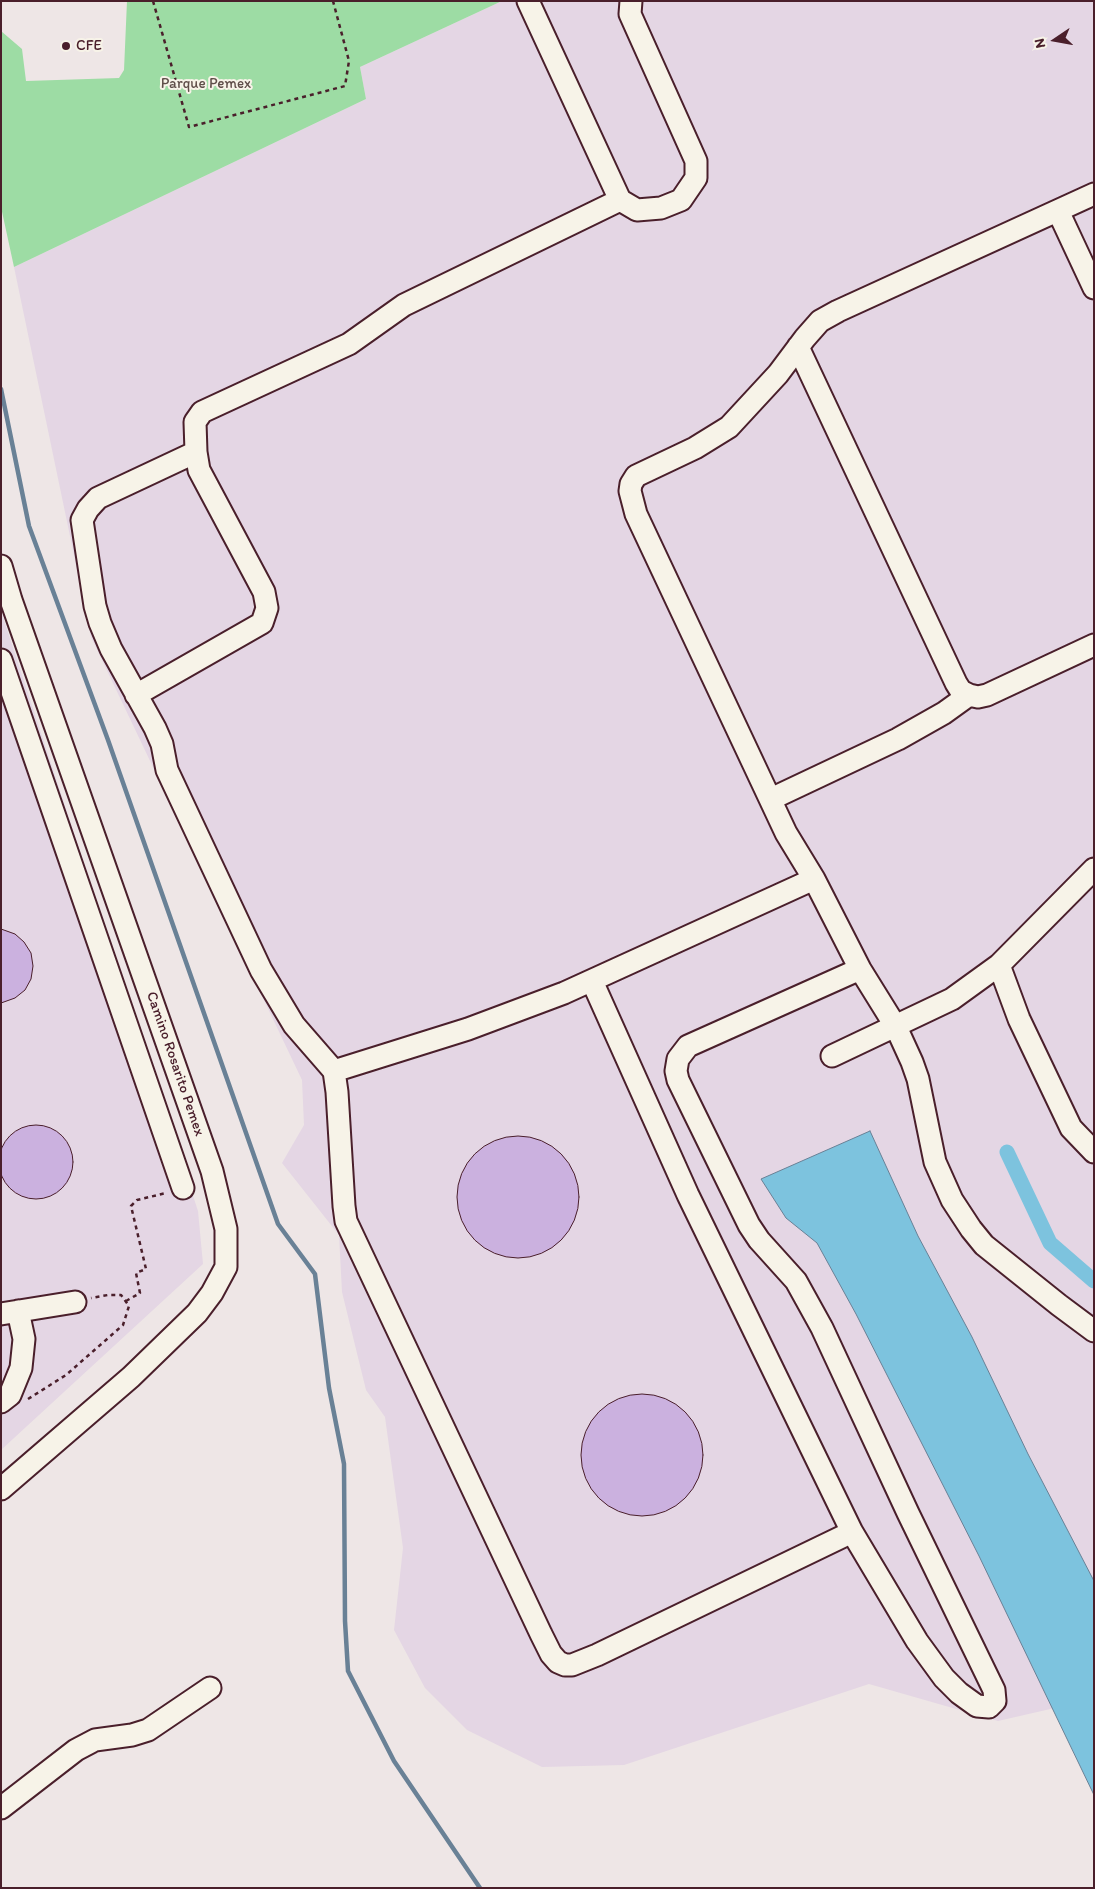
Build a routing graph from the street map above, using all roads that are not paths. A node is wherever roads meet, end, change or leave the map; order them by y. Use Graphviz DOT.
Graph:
graph roads {
  1 [pos="528,1"];
  2 [pos="632,1"];
  3 [pos="1094,194"];
  4 [pos="620,200"];
  5 [pos="1058,211"];
  6 [pos="1094,288"];
  7 [pos="798,347"];
  8 [pos="196,452"];
  9 [pos="1,566"];
  10 [pos="1094,645"];
  11 [pos="1,660"];
  12 [pos="969,695"];
  13 [pos="136,696"];
  14 [pos="771,800"];
  15 [pos="1094,869"];
  16 [pos="814,880"];
  17 [pos="999,965"];
  18 [pos="860,969"];
  19 [pos="592,981"];
  20 [pos="896,1027"];
  21 [pos="832,1056"];
  22 [pos="334,1071"];
  23 [pos="1094,1152"];
  24 [pos="181,1182"];
  25 [pos="75,1302"];
  26 [pos="10,1313"];
  27 [pos="1094,1331"];
  28 [pos="1,1402"];
  29 [pos="1,1489"];
  30 [pos="852,1532"];
  31 [pos="210,1688"];
  32 [pos="1,1808"];
  1 -- 4 [label="street"];
  2 -- 4 [label="street"];
  3 -- 5 [label="street"];
  4 -- 8 [label="street"];
  5 -- 6 [label="street"];
  5 -- 7 [label="street"];
  7 -- 12 [label="street"];
  7 -- 14 [label="street"];
  8 -- 13 [label="street"];
  8 -- 13 [label="street"];
  9 -- 29 [label="street, Camino Rosarito Pemex"];
  10 -- 12 [label="street"];
  11 -- 24 [label="street"];
  12 -- 14 [label="street"];
  13 -- 22 [label="street"];
  14 -- 16 [label="street"];
  15 -- 17 [label="street"];
  16 -- 18 [label="street"];
  16 -- 19 [label="street"];
  17 -- 20 [label="street"];
  17 -- 23 [label="street"];
  18 -- 20 [label="street"];
  18 -- 30 [label="street"];
  19 -- 22 [label="street"];
  19 -- 30 [label="street"];
  20 -- 21 [label="street"];
  20 -- 27 [label="street"];
  22 -- 30 [label="street"];
  25 -- 26 [label="street"];
  26 -- 28 [label="street"];
  31 -- 32 [label="street"];
}
